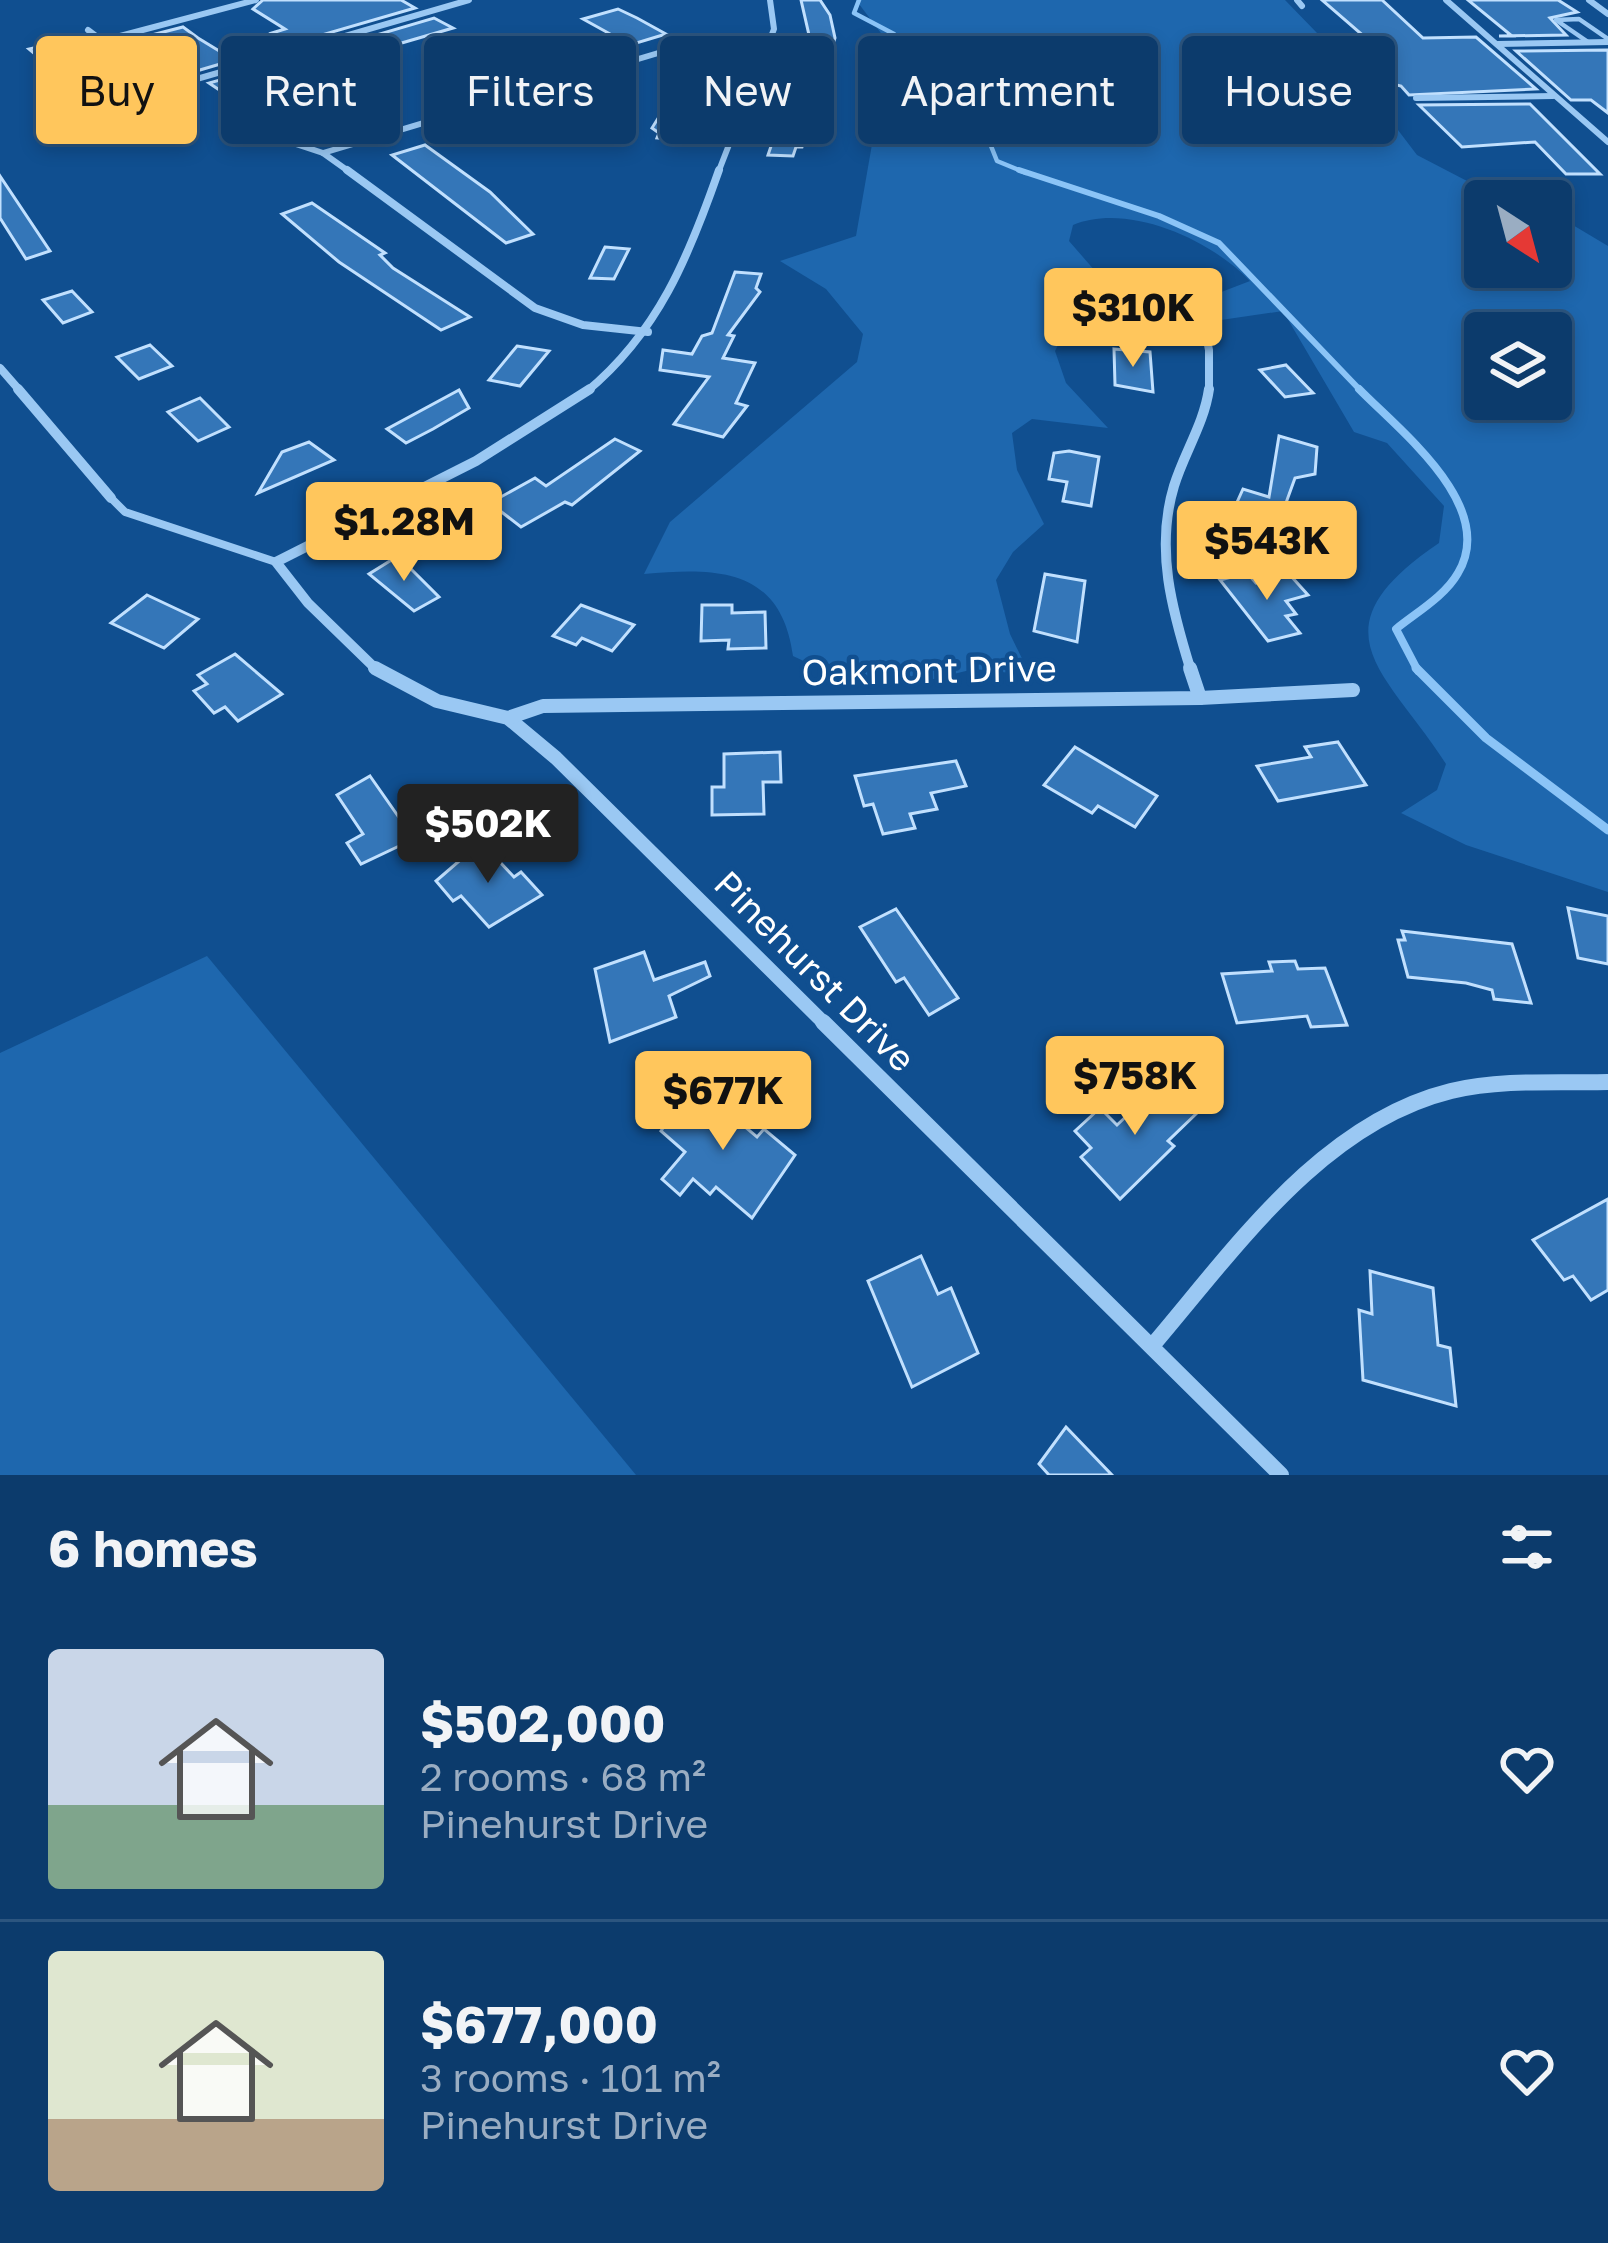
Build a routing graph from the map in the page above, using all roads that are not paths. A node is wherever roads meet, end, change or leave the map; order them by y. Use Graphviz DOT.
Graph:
graph roads {
  1 [pos="256,0"];
  2 [pos="469,0"];
  3 [pos="770,0"];
  4 [pos="1446,0"];
  5 [pos="1589,0"];
  6 [pos="1608,14"];
  7 [pos="88,30"];
  8 [pos="98,36"];
  9 [pos="120,36"];
  10 [pos="771,36"];
  11 [pos="1608,40"];
  12 [pos="1588,42"];
  13 [pos="1498,44"];
  14 [pos="660,52"];
  15 [pos="197,79"];
  16 [pos="1554,96"];
  17 [pos="1416,98"];
  18 [pos="1608,142"];
  19 [pos="296,144"];
  20 [pos="726,144"];
  21 [pos="323,153"];
  22 [pos="1202,315"];
  23 [pos="648,332"];
  24 [pos="0,368"];
  25 [pos="112,498"];
  26 [pos="276,562"];
  27 [pos="1353,690"];
  28 [pos="1200,698"];
  29 [pos="508,718"];
  30 [pos="1608,1082"];
  31 [pos="1152,1346"];
  32 [pos="1281,1475"];
  1 -- 9 [label="street"];
  2 -- 15 [label="street"];
  3 -- 10 [label="street"];
  4 -- 13 [label="street"];
  5 -- 6 [label="street"];
  7 -- 8 [label="street"];
  11 -- 12 [label="street"];
  11 -- 12 [label="lane"];
  12 -- 13 [label="street"];
  13 -- 16 [label="street"];
  14 -- 21 [label="street"];
  16 -- 17 [label="street"];
  16 -- 18 [label="street"];
  19 -- 21 [label="street"];
  20 -- 23 [label="street"];
  21 -- 23 [label="street"];
  22 -- 28 [label="street"];
  23 -- 26 [label="street"];
  24 -- 25 [label="street"];
  25 -- 26 [label="lane"];
  26 -- 29 [label="street, Pinehurst Drive"];
  27 -- 28 [label="street, Oakmont Drive"];
  28 -- 29 [label="street, Oakmont Drive"];
  29 -- 31 [label="street, Pinehurst Drive"];
  30 -- 31 [label="street"];
  31 -- 32 [label="street, Pinehurst Drive"];
}
